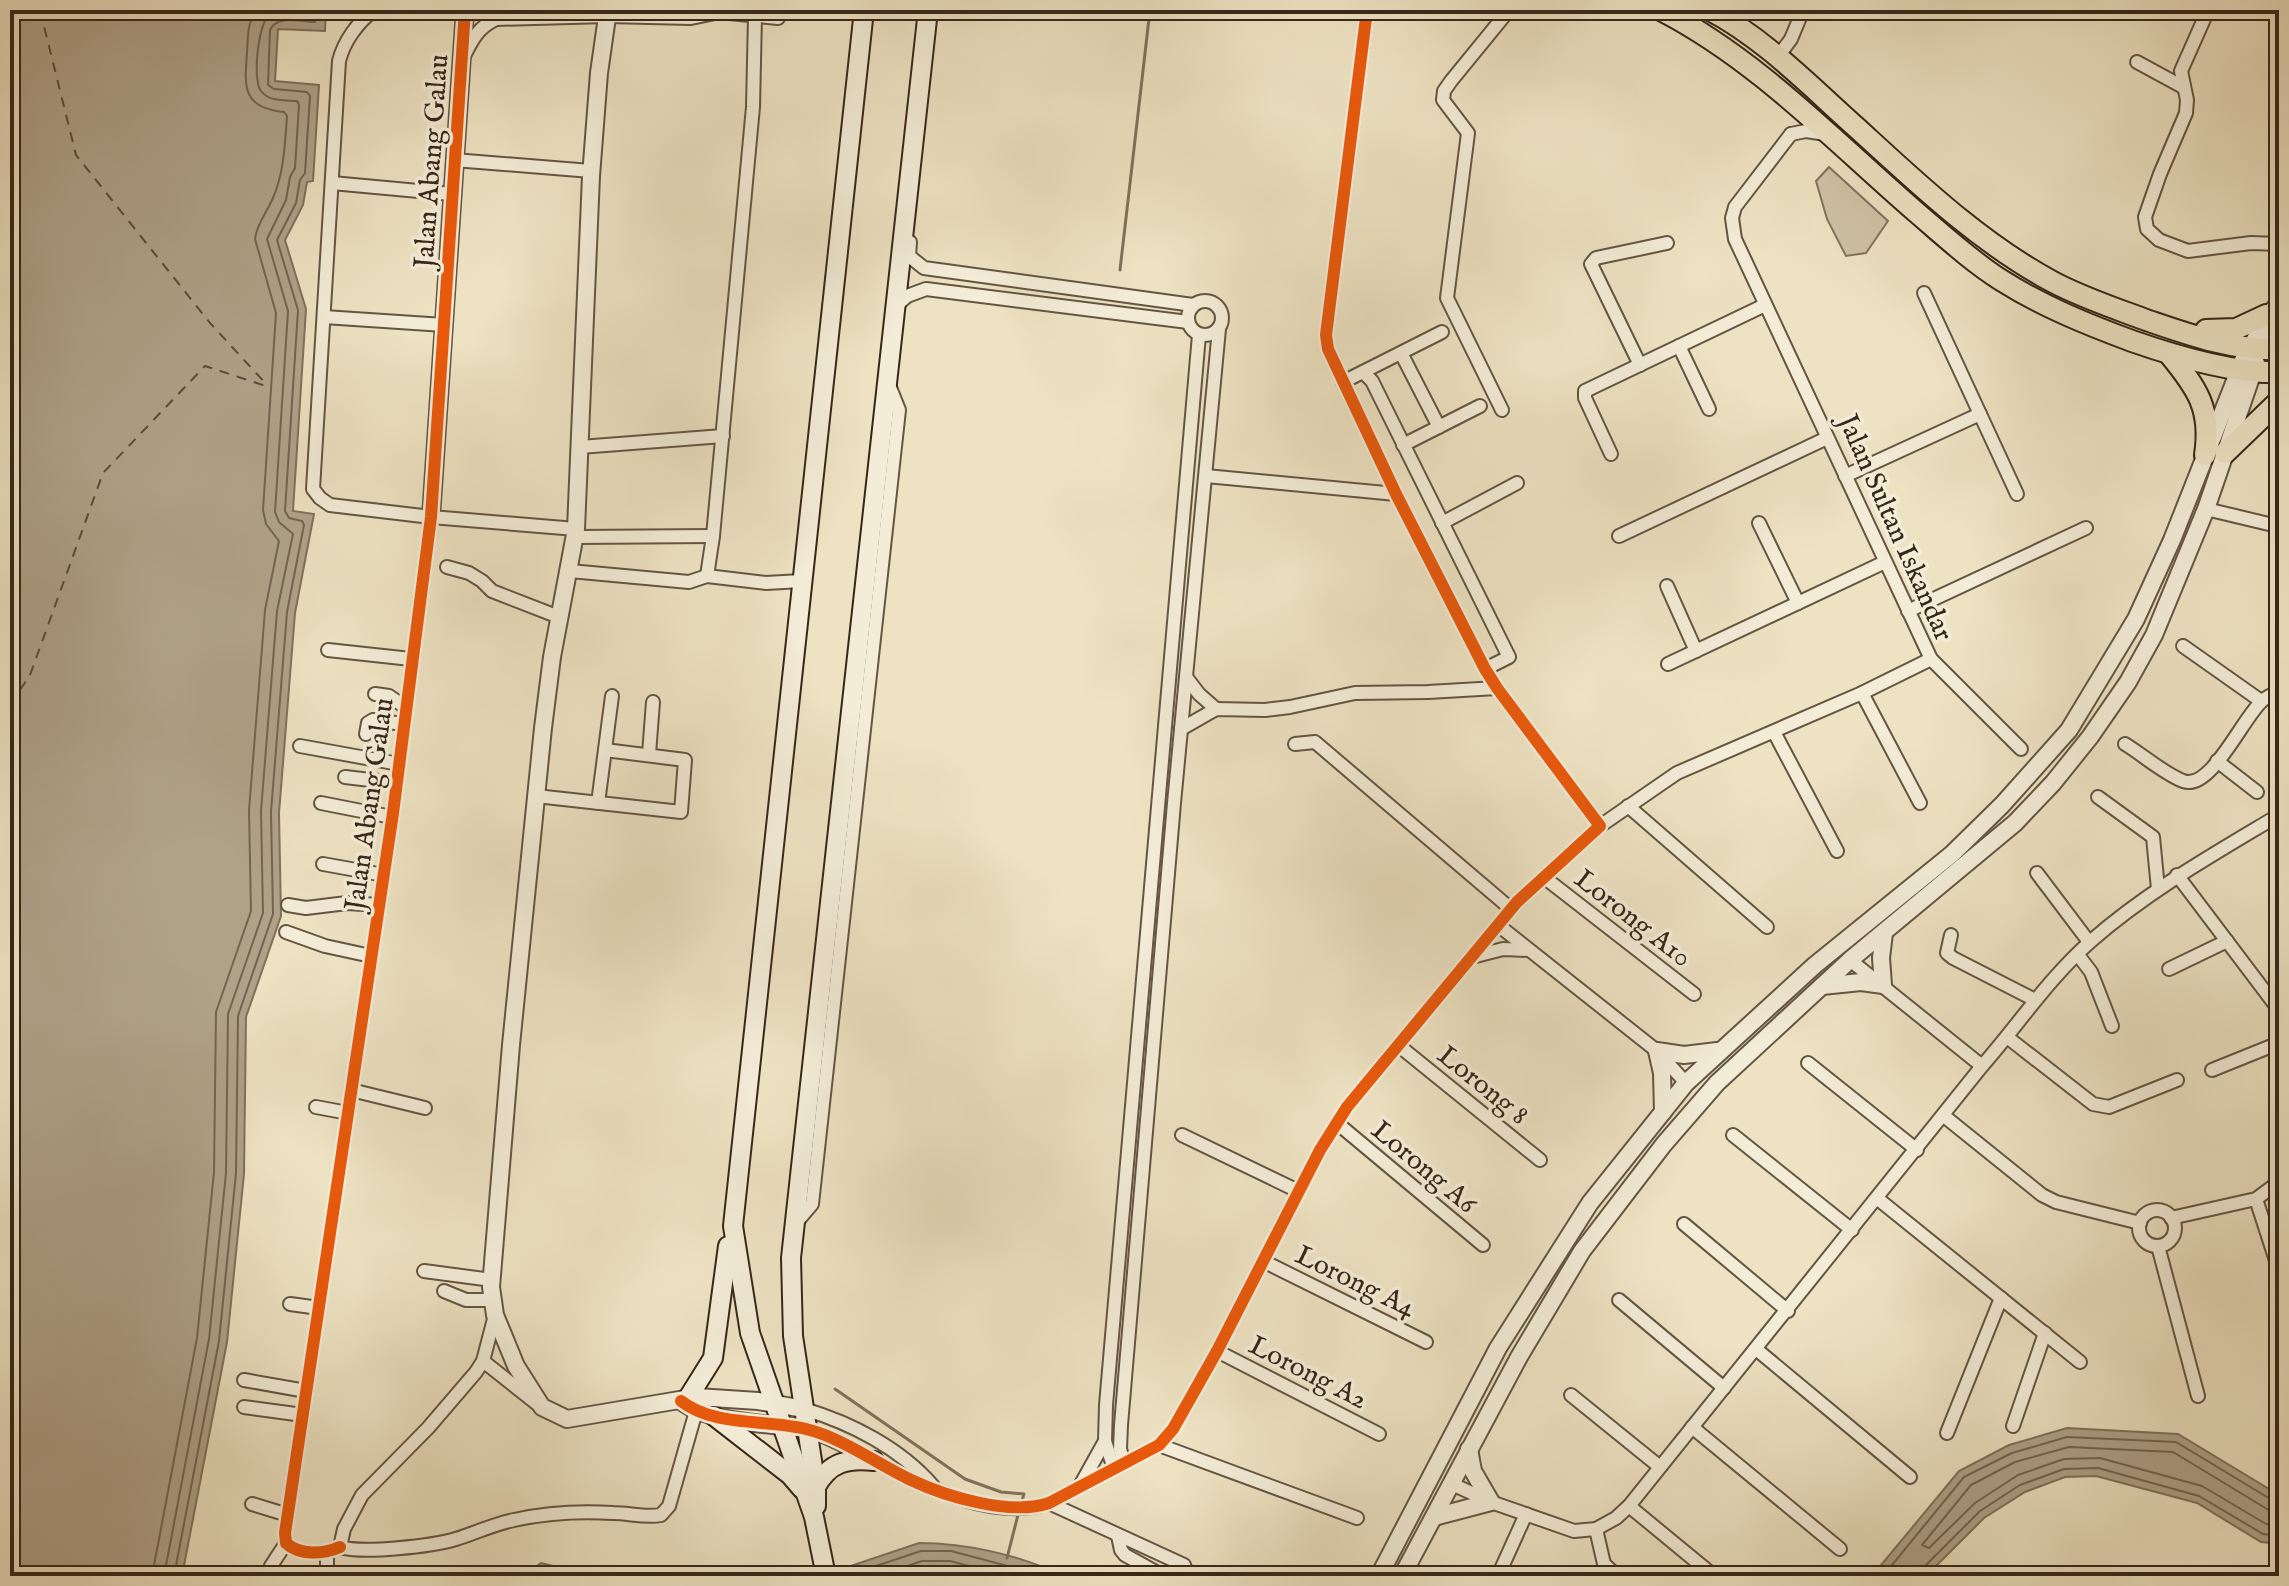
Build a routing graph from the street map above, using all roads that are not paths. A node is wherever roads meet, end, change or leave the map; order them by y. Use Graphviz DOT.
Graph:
graph roads {
  1 [pos="374,10"];
  2 [pos="465,10"];
  3 [pos="864,10"];
  4 [pos="928,10"];
  5 [pos="1367,10"];
  6 [pos="1509,10"];
  7 [pos="1661,10"];
  8 [pos="1710,10"];
  9 [pos="1803,10"];
  10 [pos="2208,10"];
  11 [pos="719,12"];
  12 [pos="607,13"];
  13 [pos="755,16"];
  14 [pos="778,18"];
  15 [pos="1777,58"];
  16 [pos="2137,62"];
  17 [pos="460,64"];
  18 [pos="2183,87"];
  19 [pos="1791,100"];
  20 [pos="1791,134"];
  21 [pos="1833,137"];
  22 [pos="454,160"];
  23 [pos="591,171"];
  24 [pos="911,175"];
  25 [pos="332,183"];
  26 [pos="451,194"];
  27 [pos="1667,243"];
  28 [pos="2279,244"];
  29 [pos="1924,293"];
  30 [pos="1193,305"];
  31 [pos="1765,305"];
  32 [pos="896,306"];
  33 [pos="2275,313"];
  34 [pos="324,317"];
  35 [pos="1188,322"];
  36 [pos="444,325"];
  37 [pos="1219,329"];
  38 [pos="2174,329"];
  39 [pos="1442,332"];
  40 [pos="1199,335"];
  41 [pos="1679,346"];
  42 [pos="2262,349"];
  43 [pos="1401,353"];
  44 [pos="2169,354"];
  45 [pos="1640,365"];
  46 [pos="1363,372"];
  47 [pos="2247,372"];
  48 [pos="2279,372"];
  49 [pos="1343,382"];
  50 [pos="2279,401"];
  51 [pos="1480,406"];
  52 [pos="1709,409"];
  53 [pos="1502,410"];
  54 [pos="1980,414"];
  55 [pos="1439,427"];
  56 [pos="723,436"];
  57 [pos="1827,438"];
  58 [pos="1403,445"];
  59 [pos="580,447"];
  60 [pos="1611,454"];
  61 [pos="2215,454"];
  62 [pos="1206,476"];
  63 [pos="1845,476"];
  64 [pos="1517,483"];
  65 [pos="1396,494"];
  66 [pos="2017,494"];
  67 [pos="2206,509"];
  68 [pos="431,517"];
  69 [pos="1442,523"];
  70 [pos="1759,523"];
  71 [pos="2086,528"];
  72 [pos="2279,529"];
  73 [pos="575,533"];
  74 [pos="713,536"];
  75 [pos="1619,536"];
  76 [pos="1885,562"];
  77 [pos="447,567"];
  78 [pos="570,571"];
  79 [pos="707,576"];
  80 [pos="801,581"];
  81 [pos="1667,586"];
  82 [pos="1798,603"];
  83 [pos="1908,611"];
  84 [pos="559,617"];
  85 [pos="2183,646"];
  86 [pos="328,650"];
  87 [pos="1696,651"];
  88 [pos="411,659"];
  89 [pos="1931,659"];
  90 [pos="1668,664"];
  91 [pos="1485,669"];
  92 [pos="1170,676"];
  93 [pos="1187,677"];
  94 [pos="1497,688"];
  95 [pos="2279,691"];
  96 [pos="1862,693"];
  97 [pos="375,694"];
  98 [pos="612,696"];
  99 [pos="2261,701"];
  100 [pos="653,702"];
  101 [pos="405,707"];
  102 [pos="1216,709"];
  103 [pos="403,724"];
  104 [pos="1181,731"];
  105 [pos="1774,732"];
  106 [pos="366,734"];
  107 [pos="1295,744"];
  108 [pos="2125,744"];
  109 [pos="300,746"];
  110 [pos="2021,749"];
  111 [pos="605,750"];
  112 [pos="649,754"];
  113 [pos="2217,761"];
  114 [pos="399,764"];
  115 [pos="345,777"];
  116 [pos="396,783"];
  117 [pos="2257,792"];
  118 [pos="536,796"];
  119 [pos="2098,797"];
  120 [pos="321,803"];
  121 [pos="598,803"];
  122 [pos="1920,803"];
  123 [pos="1628,806"];
  124 [pos="1159,807"];
  125 [pos="2279,816"];
  126 [pos="392,817"];
  127 [pos="1600,826"];
  128 [pos="1837,851"];
  129 [pos="323,864"];
  130 [pos="2037,873"];
  131 [pos="384,875"];
  132 [pos="2177,875"];
  133 [pos="1545,878"];
  134 [pos="2158,889"];
  135 [pos="288,905"];
  136 [pos="379,905"];
  137 [pos="1511,909"];
  138 [pos="1498,925"];
  139 [pos="1767,927"];
  140 [pos="286,932"];
  141 [pos="1884,933"];
  142 [pos="1951,935"];
  143 [pos="2227,941"];
  144 [pos="2089,942"];
  145 [pos="1529,950"];
  146 [pos="2078,955"];
  147 [pos="371,956"];
  148 [pos="1472,957"];
  149 [pos="1850,960"];
  150 [pos="1815,965"];
  151 [pos="2169,969"];
  152 [pos="1883,985"];
  153 [pos="1822,986"];
  154 [pos="1694,994"];
  155 [pos="2035,1000"];
  156 [pos="2279,1010"];
  157 [pos="2112,1026"];
  158 [pos="2007,1037"];
  159 [pos="2279,1043"];
  160 [pos="1398,1045"];
  161 [pos="1719,1050"];
  162 [pos="1657,1051"];
  163 [pos="1808,1063"];
  164 [pos="1982,1066"];
  165 [pos="2212,1070"];
  166 [pos="2177,1080"];
  167 [pos="1686,1083"];
  168 [pos="351,1090"];
  169 [pos="316,1107"];
  170 [pos="425,1108"];
  171 [pos="1663,1112"];
  172 [pos="348,1113"];
  173 [pos="1944,1116"];
  174 [pos="1337,1123"];
  175 [pos="1182,1135"];
  176 [pos="1733,1135"];
  177 [pos="1664,1144"];
  178 [pos="1917,1150"];
  179 [pos="1540,1160"];
  180 [pos="2279,1182"];
  181 [pos="1298,1191"];
  182 [pos="1878,1199"];
  183 [pos="2256,1199"];
  184 [pos="2171,1218"];
  185 [pos="2140,1223"];
  186 [pos="1684,1224"];
  187 [pos="733,1226"];
  188 [pos="1852,1230"];
  189 [pos="1483,1245"];
  190 [pos="2158,1246"];
  191 [pos="1263,1261"];
  192 [pos="2279,1270"];
  193 [pos="424,1271"];
  194 [pos="492,1280"];
  195 [pos="444,1291"];
  196 [pos="2001,1298"];
  197 [pos="1619,1300"];
  198 [pos="290,1304"];
  199 [pos="494,1307"];
  200 [pos="319,1308"];
  201 [pos="1788,1311"];
  202 [pos="2045,1333"];
  203 [pos="1426,1342"];
  204 [pos="1756,1349"];
  205 [pos="1217,1351"];
  206 [pos="483,1361"];
  207 [pos="2080,1362"];
  208 [pos="244,1380"];
  209 [pos="1724,1388"];
  210 [pos="306,1391"];
  211 [pos="1571,1395"];
  212 [pos="2198,1396"];
  213 [pos="776,1405"];
  214 [pos="695,1406"];
  215 [pos="244,1407"];
  216 [pos="542,1407"];
  217 [pos="804,1409"];
  218 [pos="303,1415"];
  219 [pos="784,1425"];
  220 [pos="1121,1425"];
  221 [pos="2013,1426"];
  222 [pos="1692,1427"];
  223 [pos="806,1429"];
  224 [pos="1947,1433"];
  225 [pos="1379,1434"];
  226 [pos="1450,1440"];
  227 [pos="1105,1441"];
  228 [pos="1159,1445"];
  229 [pos="1469,1449"];
  230 [pos="1140,1456"];
  231 [pos="874,1461"];
  232 [pos="1119,1466"];
  233 [pos="1660,1467"];
  234 [pos="1910,1477"];
  235 [pos="1452,1484"];
  236 [pos="1079,1486"];
  237 [pos="935,1489"];
  238 [pos="811,1491"];
  239 [pos="1491,1502"];
  240 [pos="1049,1503"];
  241 [pos="252,1504"];
  242 [pos="1629,1506"];
  243 [pos="1526,1514"];
  244 [pos="288,1515"];
  245 [pos="1434,1517"];
  246 [pos="1357,1518"];
  247 [pos="1596,1529"];
  248 [pos="1118,1536"];
  249 [pos="286,1543"];
  250 [pos="1145,1546"];
  251 [pos="340,1547"];
  252 [pos="1840,1549"];
  253 [pos="327,1552"];
  254 [pos="1138,1562"];
  255 [pos="825,1572"];
  256 [pos="268,1576"];
  257 [pos="327,1576"];
  258 [pos="1163,1576"];
  259 [pos="1188,1576"];
  260 [pos="1379,1576"];
  261 [pos="1402,1576"];
  262 [pos="1498,1576"];
  263 [pos="1617,1576"];
  264 [pos="1714,1576"];
  1 -- 25 [label="street"];
  2 -- 17 [label="street, Jalan Abang Galau"];
  3 -- 80 [label="main road"];
  4 -- 24 [label="main road"];
  5 -- 49 [label="street"];
  6 -- 53 [label="street"];
  7 -- 19 [label="main road"];
  8 -- 15 [label="main road"];
  9 -- 15 [label="street"];
  10 -- 18 [label="street"];
  11 -- 12 [label="street"];
  11 -- 13 [label="street"];
  12 -- 17 [label="street"];
  12 -- 23 [label="street"];
  13 -- 14 [label="street"];
  13 -- 56 [label="street"];
  15 -- 38 [label="main road"];
  16 -- 18 [label="street"];
  17 -- 22 [label="street, Jalan Abang Galau"];
  18 -- 28 [label="street"];
  19 -- 20 [label="street"];
  19 -- 21 [label="main road"];
  20 -- 21 [label="street"];
  20 -- 31 [label="street, Jalan Sultan Iskandar"];
  21 -- 44 [label="main road"];
  22 -- 23 [label="street"];
  22 -- 26 [label="street, Jalan Abang Galau"];
  23 -- 59 [label="street"];
  24 -- 30 [label="street"];
  24 -- 32 [label="main road"];
  25 -- 26 [label="street"];
  25 -- 34 [label="street"];
  26 -- 36 [label="street, Jalan Abang Galau"];
  27 -- 45 [label="street"];
  29 -- 54 [label="street"];
  30 -- 35 [label="street"];
  30 -- 37 [label="street"];
  31 -- 41 [label="street"];
  31 -- 57 [label="street, Jalan Sultan Iskandar"];
  32 -- 35 [label="street"];
  32 -- 217 [label="main road"];
  33 -- 38 [label="main road"];
  33 -- 42 [label="street"];
  34 -- 36 [label="street"];
  34 -- 68 [label="street"];
  35 -- 40 [label="street"];
  36 -- 68 [label="street, Jalan Abang Galau"];
  37 -- 40 [label="street"];
  37 -- 62 [label="street"];
  38 -- 42 [label="main road"];
  39 -- 43 [label="street"];
  40 -- 92 [label="street"];
  41 -- 45 [label="street"];
  41 -- 52 [label="street"];
  42 -- 47 [label="street"];
  43 -- 46 [label="street"];
  43 -- 55 [label="street"];
  44 -- 47 [label="main road"];
  44 -- 61 [label="main road"];
  45 -- 60 [label="street"];
  46 -- 49 [label="street"];
  46 -- 58 [label="street"];
  47 -- 48 [label="main road"];
  47 -- 61 [label="street"];
  49 -- 65 [label="street"];
  50 -- 61 [label="main road"];
  51 -- 55 [label="street"];
  54 -- 63 [label="street"];
  54 -- 66 [label="street"];
  55 -- 58 [label="street"];
  56 -- 59 [label="street"];
  56 -- 74 [label="street"];
  57 -- 63 [label="street, Jalan Sultan Iskandar"];
  57 -- 75 [label="street"];
  58 -- 69 [label="street"];
  59 -- 73 [label="street"];
  61 -- 67 [label="street"];
  61 -- 150 [label="street"];
  62 -- 65 [label="street"];
  62 -- 93 [label="street"];
  63 -- 76 [label="street, Jalan Sultan Iskandar"];
  64 -- 69 [label="street"];
  65 -- 91 [label="street"];
  67 -- 72 [label="street"];
  67 -- 141 [label="street"];
  68 -- 73 [label="street"];
  68 -- 88 [label="street, Jalan Abang Galau"];
  69 -- 91 [label="street"];
  70 -- 82 [label="street"];
  71 -- 83 [label="street"];
  73 -- 74 [label="street"];
  73 -- 78 [label="street"];
  74 -- 79 [label="street"];
  76 -- 82 [label="street"];
  76 -- 83 [label="street, Jalan Sultan Iskandar"];
  77 -- 84 [label="street"];
  78 -- 79 [label="street"];
  78 -- 84 [label="street"];
  79 -- 80 [label="street"];
  80 -- 187 [label="main road"];
  81 -- 87 [label="street"];
  82 -- 87 [label="street"];
  83 -- 89 [label="street, Jalan Sultan Iskandar"];
  84 -- 118 [label="street"];
  85 -- 99 [label="street"];
  86 -- 88 [label="street"];
  87 -- 90 [label="street"];
  88 -- 101 [label="street, Jalan Abang Galau"];
  89 -- 96 [label="street, Jalan Sultan Iskandar"];
  89 -- 110 [label="street"];
  91 -- 94 [label="street"];
  92 -- 93 [label="street"];
  92 -- 124 [label="street"];
  93 -- 102 [label="street"];
  93 -- 104 [label="street"];
  94 -- 102 [label="street"];
  94 -- 127 [label="street"];
  95 -- 99 [label="street"];
  96 -- 105 [label="street, Jalan Sultan Iskandar"];
  96 -- 122 [label="street"];
  97 -- 101 [label="street"];
  98 -- 111 [label="street"];
  99 -- 113 [label="street"];
  100 -- 112 [label="street"];
  101 -- 103 [label="street, Jalan Abang Galau"];
  102 -- 104 [label="street"];
  103 -- 106 [label="street"];
  103 -- 114 [label="street, Jalan Abang Galau"];
  104 -- 124 [label="street"];
  104 -- 220 [label="street"];
  105 -- 123 [label="street, Jalan Sultan Iskandar"];
  105 -- 128 [label="street"];
  107 -- 137 [label="street"];
  108 -- 113 [label="street"];
  109 -- 114 [label="street"];
  111 -- 112 [label="street"];
  111 -- 121 [label="street"];
  112 -- 121 [label="street"];
  113 -- 117 [label="street"];
  114 -- 116 [label="street, Jalan Abang Galau"];
  115 -- 116 [label="street"];
  116 -- 126 [label="street, Jalan Abang Galau"];
  118 -- 121 [label="street"];
  118 -- 194 [label="street"];
  119 -- 134 [label="street"];
  120 -- 126 [label="street"];
  123 -- 127 [label="street, Jalan Sultan Iskandar"];
  123 -- 139 [label="street"];
  124 -- 227 [label="street"];
  125 -- 132 [label="street"];
  126 -- 131 [label="street, Jalan Abang Galau"];
  127 -- 133 [label="street, Jalan Sultan Iskandar"];
  129 -- 131 [label="street"];
  130 -- 144 [label="street"];
  131 -- 136 [label="street, Jalan Abang Galau"];
  132 -- 134 [label="street"];
  132 -- 143 [label="street"];
  133 -- 137 [label="street, Jalan Sultan Iskandar"];
  133 -- 154 [label="street, Lorong A10"];
  134 -- 144 [label="street"];
  135 -- 136 [label="street"];
  136 -- 147 [label="street, Jalan Abang Galau"];
  137 -- 138 [label="street, Jalan Sultan Iskandar"];
  138 -- 145 [label="street"];
  138 -- 148 [label="street, Jalan Sultan Iskandar"];
  140 -- 147 [label="street"];
  141 -- 149 [label="street"];
  141 -- 152 [label="street"];
  142 -- 155 [label="street"];
  143 -- 151 [label="street"];
  143 -- 156 [label="street"];
  144 -- 146 [label="street"];
  145 -- 148 [label="street"];
  145 -- 162 [label="street"];
  146 -- 155 [label="street"];
  146 -- 157 [label="street"];
  147 -- 168 [label="street, Jalan Abang Galau"];
  148 -- 160 [label="street, Jalan Sultan Iskandar"];
  149 -- 150 [label="street"];
  149 -- 152 [label="street"];
  149 -- 153 [label="street"];
  150 -- 161 [label="street"];
  152 -- 153 [label="street"];
  152 -- 164 [label="street"];
  153 -- 177 [label="street"];
  155 -- 158 [label="street"];
  158 -- 164 [label="street"];
  158 -- 166 [label="street"];
  159 -- 165 [label="street"];
  160 -- 174 [label="street, Jalan Sultan Iskandar"];
  160 -- 179 [label="street, Lorong 8"];
  161 -- 162 [label="street"];
  161 -- 167 [label="street"];
  162 -- 167 [label="street"];
  162 -- 171 [label="street"];
  163 -- 178 [label="street"];
  164 -- 173 [label="street"];
  167 -- 171 [label="street"];
  167 -- 177 [label="street"];
  168 -- 170 [label="street"];
  168 -- 172 [label="street, Jalan Abang Galau"];
  169 -- 172 [label="street"];
  171 -- 226 [label="street"];
  172 -- 200 [label="street, Jalan Abang Galau"];
  173 -- 178 [label="street"];
  173 -- 185 [label="street"];
  174 -- 181 [label="street, Jalan Sultan Iskandar"];
  174 -- 189 [label="street, Lorong A6"];
  175 -- 181 [label="street"];
  176 -- 188 [label="street"];
  177 -- 229 [label="street"];
  178 -- 182 [label="street"];
  180 -- 183 [label="street"];
  181 -- 191 [label="street, Jalan Sultan Iskandar"];
  182 -- 188 [label="street"];
  182 -- 196 [label="street"];
  183 -- 184 [label="street"];
  183 -- 192 [label="street"];
  184 -- 185 [label="street"];
  184 -- 190 [label="street"];
  185 -- 190 [label="street"];
  186 -- 201 [label="street"];
  187 -- 213 [label="main road"];
  187 -- 214 [label="main road"];
  188 -- 201 [label="street"];
  190 -- 212 [label="street"];
  191 -- 203 [label="street, Lorong A4"];
  191 -- 205 [label="street, Jalan Sultan Iskandar"];
  193 -- 194 [label="street"];
  194 -- 199 [label="street"];
  195 -- 199 [label="street"];
  196 -- 202 [label="street"];
  196 -- 224 [label="street"];
  197 -- 209 [label="street"];
  198 -- 200 [label="street"];
  199 -- 206 [label="street"];
  199 -- 216 [label="street"];
  200 -- 210 [label="street, Jalan Abang Galau"];
  201 -- 204 [label="street"];
  202 -- 207 [label="street"];
  202 -- 221 [label="street"];
  204 -- 209 [label="street"];
  204 -- 234 [label="street"];
  205 -- 225 [label="street, Lorong A2"];
  205 -- 228 [label="street, Jalan Sultan Iskandar"];
  206 -- 216 [label="street"];
  206 -- 251 [label="street"];
  208 -- 210 [label="street"];
  209 -- 222 [label="street"];
  210 -- 218 [label="street, Jalan Abang Galau"];
  211 -- 233 [label="street"];
  213 -- 214 [label="street"];
  213 -- 217 [label="street"];
  213 -- 219 [label="main road"];
  214 -- 216 [label="street"];
  214 -- 219 [label="street"];
  214 -- 238 [label="main road"];
  214 -- 251 [label="street"];
  215 -- 218 [label="street"];
  217 -- 223 [label="main road"];
  217 -- 237 [label="street"];
  218 -- 244 [label="street, Jalan Abang Galau"];
  219 -- 223 [label="street"];
  219 -- 238 [label="main road"];
  220 -- 230 [label="street"];
  220 -- 232 [label="street"];
  222 -- 233 [label="street"];
  222 -- 252 [label="street"];
  223 -- 231 [label="street"];
  223 -- 238 [label="main road"];
  226 -- 235 [label="street"];
  226 -- 260 [label="street"];
  227 -- 232 [label="street"];
  227 -- 236 [label="street"];
  228 -- 230 [label="street"];
  228 -- 246 [label="street"];
  229 -- 235 [label="street"];
  229 -- 239 [label="street"];
  230 -- 232 [label="street"];
  231 -- 237 [label="street"];
  231 -- 238 [label="main road"];
  232 -- 236 [label="street"];
  233 -- 242 [label="street"];
  235 -- 239 [label="street"];
  235 -- 245 [label="street"];
  236 -- 240 [label="street"];
  237 -- 240 [label="street"];
  238 -- 255 [label="main road"];
  239 -- 243 [label="street"];
  239 -- 245 [label="street"];
  240 -- 248 [label="street"];
  241 -- 244 [label="street"];
  242 -- 247 [label="street"];
  242 -- 264 [label="street"];
  243 -- 247 [label="street"];
  243 -- 262 [label="street"];
  244 -- 249 [label="street, Jalan Abang Galau"];
  245 -- 261 [label="street"];
  247 -- 263 [label="street"];
  248 -- 250 [label="street"];
  248 -- 254 [label="street"];
  249 -- 253 [label="street"];
  249 -- 256 [label="street"];
  250 -- 254 [label="street"];
  250 -- 259 [label="street"];
  251 -- 253 [label="street"];
  253 -- 257 [label="street"];
  254 -- 258 [label="street"];
}
